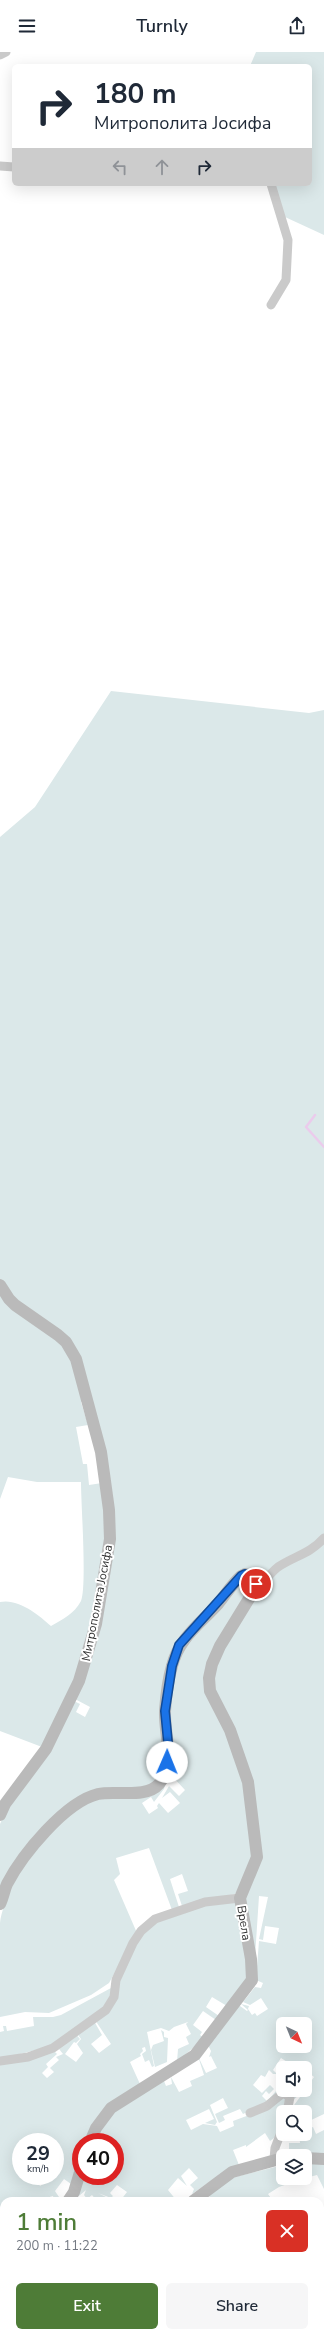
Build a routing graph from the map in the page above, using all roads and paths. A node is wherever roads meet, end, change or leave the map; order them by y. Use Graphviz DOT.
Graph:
graph roads {
  1 [pos="6,52"];
  2 [pos="0,55"];
  3 [pos="0,166"];
  4 [pos="12,167"];
  5 [pos="272,186"];
  6 [pos="270,305"];
  7 [pos="0,1285"];
  8 [pos="324,1538"];
  9 [pos="256,1584"];
  10 [pos="0,1815"];
  11 [pos="240,1898"];
  12 [pos="0,1904"];
  13 [pos="0,2061"];
  14 [pos="288,2105"];
  15 [pos="250,2113"];
  16 [pos="94,2133"];
  17 [pos="278,2141"];
  18 [pos="276,2151"];
  19 [pos="312,2158"];
  20 [pos="324,2159"];
  21 [pos="276,2160"];
  22 [pos="76,2185"];
  23 [pos="71,2197"];
  24 [pos="197,2197"];
  1 -- 2 [label="street"];
  3 -- 4 [label="street"];
  5 -- 6 [label="street"];
  7 -- 10 [label="street, Митрополита Јосифа"];
  8 -- 9 [label="street"];
  9 -- 11 [label="street"];
  9 -- 12 [label="street"];
  11 -- 13 [label="street, Врела"];
  11 -- 16 [label="street, Врела"];
  14 -- 15 [label="street"];
  17 -- 18 [label="street"];
  19 -- 20 [label="street"];
  21 -- 24 [label="street"];
  22 -- 23 [label="street"];
}
